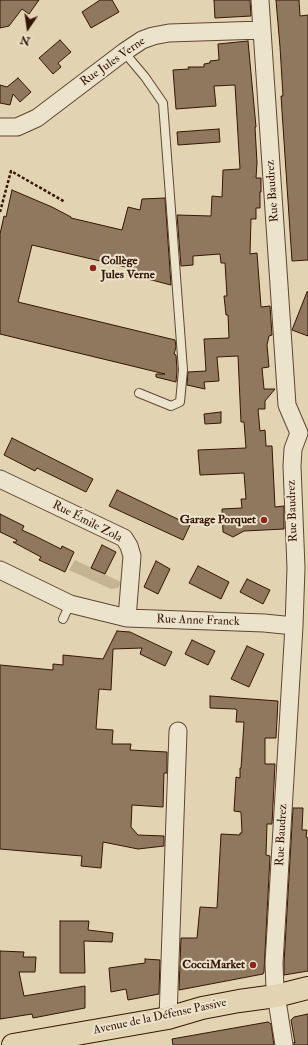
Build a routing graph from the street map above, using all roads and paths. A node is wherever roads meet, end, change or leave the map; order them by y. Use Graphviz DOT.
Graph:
graph roads {
  1 [pos="260,0"];
  2 [pos="262,30"];
  3 [pos="124,52"];
  4 [pos="0,126"];
  5 [pos="65,202"];
  6 [pos="0,212"];
  7 [pos="139,393"];
  8 [pos="305,431"];
  9 [pos="0,479"];
  10 [pos="0,570"];
  11 [pos="127,618"];
  12 [pos="294,626"];
  13 [pos="178,731"];
  14 [pos="308,988"];
  15 [pos="276,996"];
  16 [pos="168,1018"];
  17 [pos="13,1045"];
  18 [pos="284,1045"];
  1 -- 2 [label="street, Rue Baudrez"];
  2 -- 3 [label="street, Rue Jules Verne"];
  2 -- 8 [label="street, Rue Baudrez"];
  3 -- 4 [label="street, Rue Jules Verne"];
  3 -- 7 [label="lane"];
  5 -- 6 [label="path"];
  8 -- 12 [label="street, Rue Baudrez"];
  9 -- 11 [label="street, Rue Émile Zola"];
  10 -- 11 [label="street, Rue Anne Franck"];
  11 -- 12 [label="street, Rue Anne Franck"];
  12 -- 15 [label="street, Rue Baudrez"];
  13 -- 16 [label="street"];
  14 -- 15 [label="main road, Avenue de la Défense Passive"];
  15 -- 16 [label="main road, Avenue de la Défense Passive"];
  15 -- 18 [label="street, Rue Baudrez"];
  16 -- 17 [label="main road, Avenue de la Défense Passive"];
}
